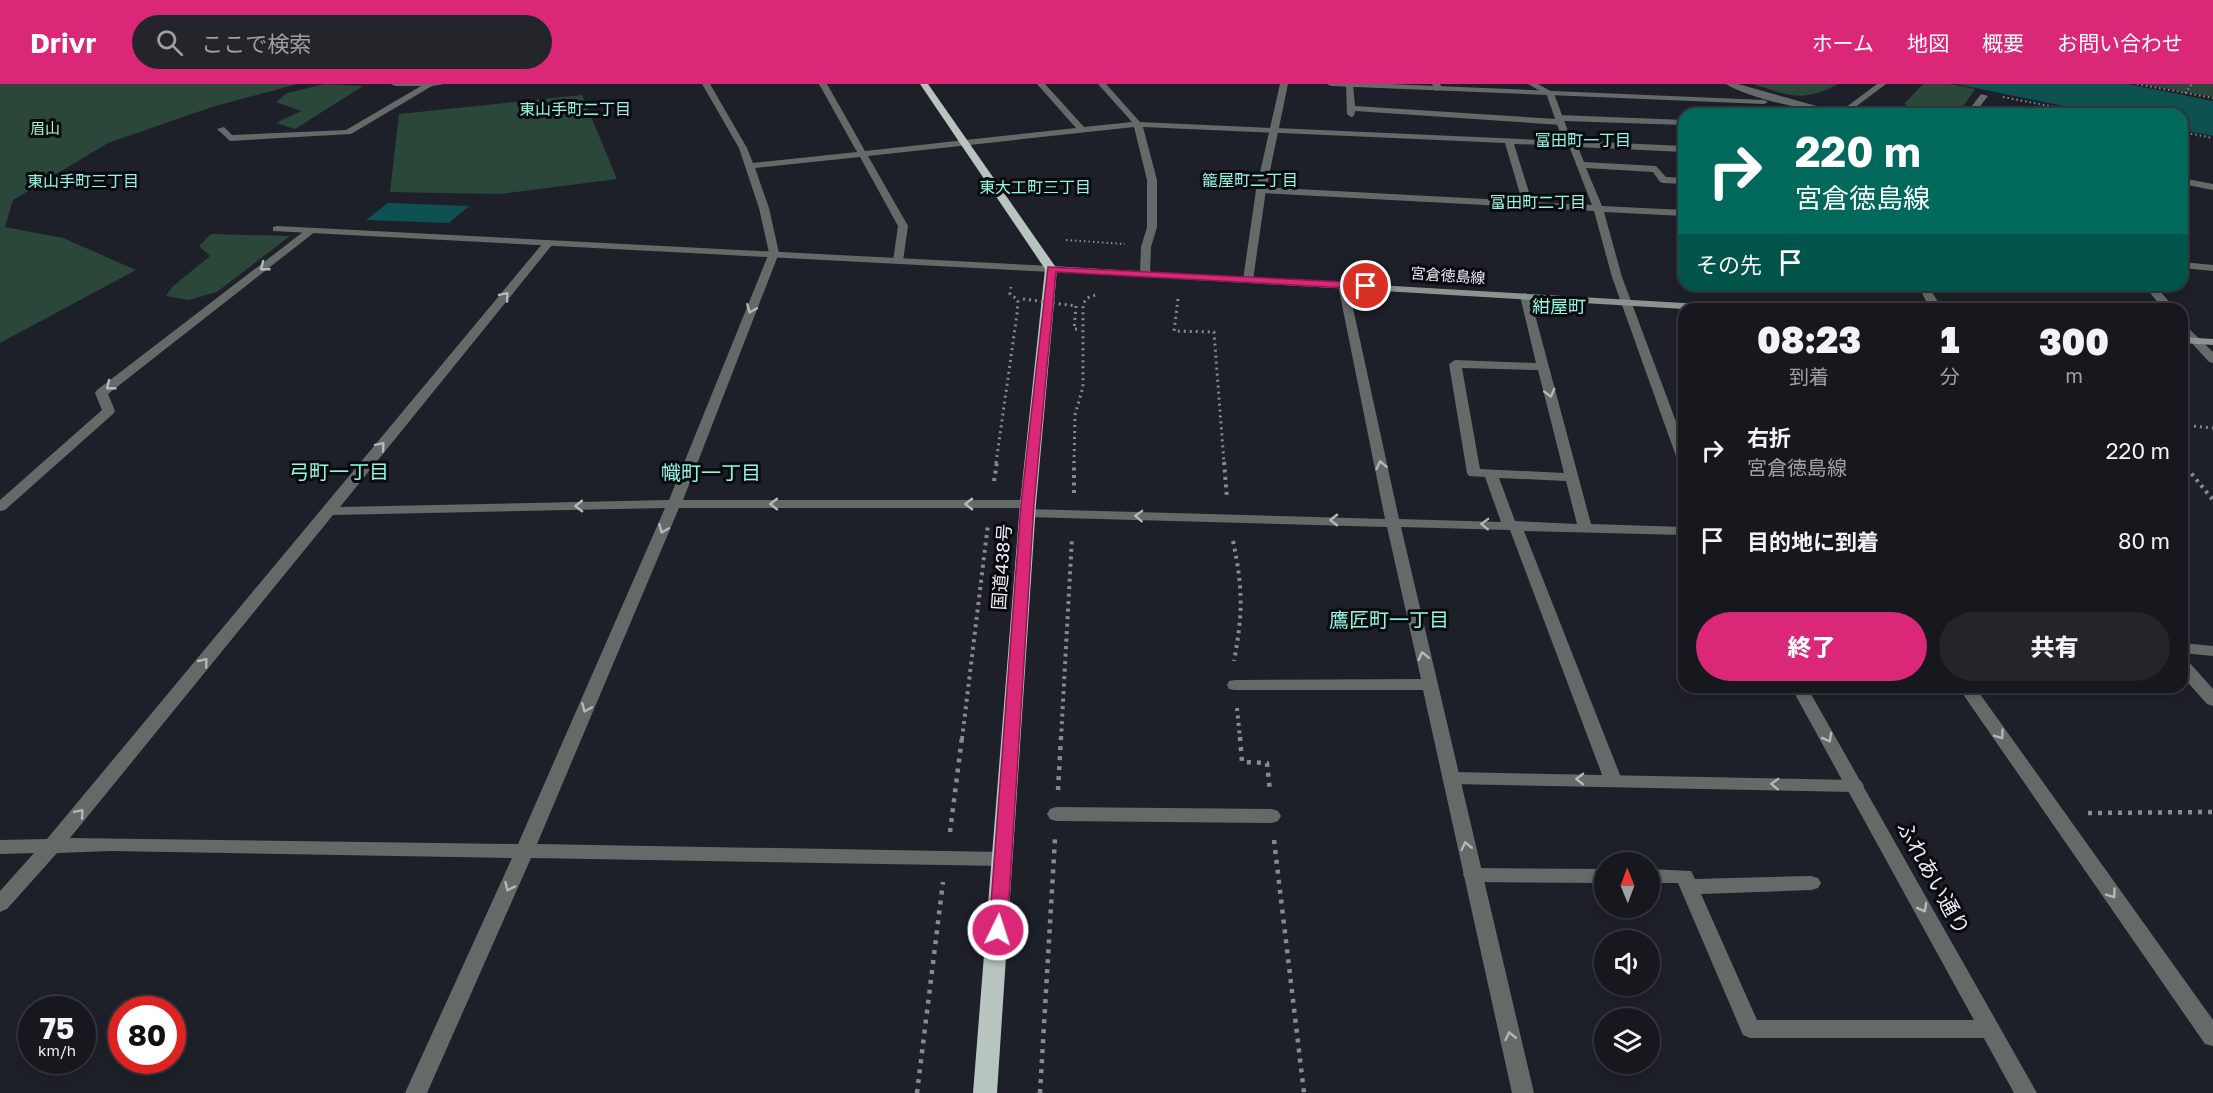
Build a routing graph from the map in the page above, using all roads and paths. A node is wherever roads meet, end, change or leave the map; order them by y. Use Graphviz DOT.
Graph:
graph roads {
  1 [pos="395,84"];
  2 [pos="440,84"];
  3 [pos="706,84"];
  4 [pos="823,84"];
  5 [pos="924,84"];
  6 [pos="1041,84"];
  7 [pos="1102,84"];
  8 [pos="1284,84"];
  9 [pos="1331,84"];
  10 [pos="1527,84"];
  11 [pos="1532,84"];
  12 [pos="1730,84"];
  13 [pos="1882,84"];
  14 [pos="2137,84"];
  15 [pos="2192,84"];
  16 [pos="429,85"];
  17 [pos="1350,85"];
  18 [pos="1365,85"];
  19 [pos="1437,86"];
  20 [pos="1550,93"];
  21 [pos="2185,93"];
  22 [pos="1984,96"];
  23 [pos="2213,98"];
  24 [pos="1764,102"];
  25 [pos="1814,108"];
  26 [pos="1849,108"];
  27 [pos="1975,108"];
  28 [pos="2060,108"];
  29 [pos="1560,120"];
  30 [pos="1678,123"];
  31 [pos="1138,124"];
  32 [pos="221,129"];
  33 [pos="1081,129"];
  34 [pos="1274,129"];
  35 [pos="2188,133"];
  36 [pos="2213,138"];
  37 [pos="1509,141"];
  38 [pos="964,142"];
  39 [pos="1572,144"];
  40 [pos="1678,149"];
  41 [pos="861,153"];
  42 [pos="1580,165"];
  43 [pos="750,166"];
  44 [pos="1678,181"];
  45 [pos="2188,182"];
  46 [pos="2213,187"];
  47 [pos="1261,190"];
  48 [pos="1528,204"];
  49 [pos="1598,207"];
  50 [pos="1678,213"];
  51 [pos="277,229"];
  52 [pos="311,231"];
  53 [pos="1066,240"];
  54 [pos="547,244"];
  55 [pos="1134,247"];
  56 [pos="773,254"];
  57 [pos="898,261"];
  58 [pos="2188,266"];
  59 [pos="2213,268"];
  60 [pos="1051,269"];
  61 [pos="1144,274"];
  62 [pos="1013,277"];
  63 [pos="1248,280"];
  64 [pos="1343,285"];
  65 [pos="2154,291"];
  66 [pos="1103,294"];
  67 [pos="1525,296"];
  68 [pos="1023,299"];
  69 [pos="1626,302"];
  70 [pos="2164,303"];
  71 [pos="1678,305"];
  72 [pos="1081,329"];
  73 [pos="2188,331"];
  74 [pos="2188,340"];
  75 [pos="2197,341"];
  76 [pos="2213,342"];
  77 [pos="2213,359"];
  78 [pos="1544,367"];
  79 [pos="2188,426"];
  80 [pos="1678,428"];
  81 [pos="2213,428"];
  82 [pos="2188,469"];
  83 [pos="1490,473"];
  84 [pos="1572,477"];
  85 [pos="2213,500"];
  86 [pos="674,504"];
  87 [pos="991,504"];
  88 [pos="0,507"];
  89 [pos="1027,508"];
  90 [pos="327,511"];
  91 [pos="1073,514"];
  92 [pos="1393,522"];
  93 [pos="1512,525"];
  94 [pos="1585,528"];
  95 [pos="1678,531"];
  96 [pos="2188,649"];
  97 [pos="2213,651"];
  98 [pos="2188,672"];
  99 [pos="1430,684"];
  100 [pos="1235,685"];
  101 [pos="1802,693"];
  102 [pos="1970,693"];
  103 [pos="2213,700"];
  104 [pos="1451,778"];
  105 [pos="1613,780"];
  106 [pos="1855,786"];
  107 [pos="2213,812"];
  108 [pos="2055,813"];
  109 [pos="1056,814"];
  110 [pos="1272,816"];
  111 [pos="50,846"];
  112 [pos="0,847"];
  113 [pos="524,852"];
  114 [pos="946,858"];
  115 [pos="1003,859"];
  116 [pos="1473,875"];
  117 [pos="1594,876"];
  118 [pos="1660,876"];
  119 [pos="1811,883"];
  120 [pos="1689,887"];
  121 [pos="0,904"];
  122 [pos="1989,1029"];
  123 [pos="2213,1037"];
  124 [pos="416,1093"];
  125 [pos="916,1093"];
  126 [pos="985,1093"];
  127 [pos="1040,1093"];
  128 [pos="1523,1093"];
  129 [pos="2025,1093"];
  1 -- 16 [label="street"];
  2 -- 16 [label="street"];
  3 -- 43 [label="street"];
  4 -- 41 [label="street"];
  5 -- 38 [label="highway"];
  6 -- 33 [label="street"];
  7 -- 31 [label="street"];
  8 -- 34 [label="street"];
  9 -- 17 [label="street"];
  10 -- 20 [label="street"];
  11 -- 20 [label="street"];
  12 -- 25 [label="street"];
  13 -- 26 [label="street"];
  14 -- 21 [label="path"];
  15 -- 21 [label="path"];
  16 -- 32 [label="street"];
  17 -- 18 [label="street"];
  17 -- 29 [label="street"];
  18 -- 19 [label="street"];
  19 -- 20 [label="street"];
  20 -- 24 [label="street"];
  20 -- 29 [label="street"];
  21 -- 23 [label="path"];
  22 -- 27 [label="street"];
  22 -- 28 [label="path"];
  29 -- 30 [label="street"];
  29 -- 39 [label="street"];
  31 -- 33 [label="street"];
  31 -- 34 [label="street"];
  31 -- 61 [label="street"];
  33 -- 38 [label="street"];
  34 -- 37 [label="street"];
  34 -- 47 [label="street"];
  35 -- 36 [label="path"];
  37 -- 39 [label="street"];
  37 -- 48 [label="street"];
  38 -- 41 [label="street"];
  38 -- 60 [label="highway"];
  39 -- 40 [label="street"];
  39 -- 42 [label="street"];
  41 -- 43 [label="street"];
  41 -- 57 [label="street"];
  42 -- 44 [label="street"];
  42 -- 49 [label="street"];
  43 -- 56 [label="street"];
  45 -- 46 [label="street"];
  47 -- 48 [label="street"];
  47 -- 63 [label="street"];
  48 -- 49 [label="street"];
  49 -- 50 [label="street"];
  49 -- 69 [label="street"];
  51 -- 52 [label="street"];
  52 -- 54 [label="street"];
  52 -- 88 [label="street, one-way"];
  53 -- 55 [label="path"];
  54 -- 56 [label="street"];
  90 -- 54 [label="street, one-way"];
  56 -- 57 [label="street"];
  56 -- 86 [label="street, one-way"];
  57 -- 60 [label="street"];
  58 -- 59 [label="street"];
  60 -- 61 [label="main road, 宮倉徳島線"];
  60 -- 89 [label="highway, 国道438号"];
  61 -- 63 [label="main road, 宮倉徳島線"];
  62 -- 87 [label="path"];
  63 -- 64 [label="main road, 宮倉徳島線"];
  64 -- 67 [label="main road, 宮倉徳島線"];
  92 -- 64 [label="street, one-way"];
  65 -- 70 [label="street"];
  66 -- 72 [label="path"];
  67 -- 69 [label="main road, 宮倉徳島線"];
  67 -- 78 [label="street"];
  68 -- 72 [label="path, bridge"];
  69 -- 71 [label="main road, 宮倉徳島線"];
  69 -- 80 [label="street"];
  72 -- 91 [label="path"];
  73 -- 75 [label="street"];
  74 -- 75 [label="main road"];
  75 -- 76 [label="main road"];
  75 -- 77 [label="street"];
  78 -- 83 [label="street"];
  78 -- 84 [label="street, one-way"];
  79 -- 81 [label="path"];
  82 -- 85 [label="path"];
  83 -- 84 [label="street"];
  83 -- 93 [label="street"];
  84 -- 94 [label="street"];
  87 -- 86 [label="street, one-way"];
  86 -- 90 [label="street, one-way"];
  86 -- 113 [label="street, one-way"];
  87 -- 89 [label="street"];
  87 -- 114 [label="path"];
  89 -- 91 [label="street"];
  89 -- 115 [label="highway, 国道438号"];
  111 -- 90 [label="street, one-way"];
  92 -- 91 [label="street, one-way"];
  91 -- 109 [label="path"];
  93 -- 92 [label="street, one-way"];
  99 -- 92 [label="street, one-way"];
  93 -- 94 [label="street"];
  93 -- 105 [label="street"];
  94 -- 95 [label="street"];
  96 -- 97 [label="street"];
  98 -- 103 [label="street"];
  99 -- 100 [label="street"];
  99 -- 104 [label="street"];
  101 -- 106 [label="street, ふれあい通り, one-way"];
  102 -- 108 [label="street, one-way"];
  105 -- 104 [label="street, one-way"];
  116 -- 104 [label="street, one-way"];
  106 -- 105 [label="street, one-way"];
  106 -- 122 [label="street, ふれあい通り, one-way"];
  107 -- 108 [label="path"];
  108 -- 123 [label="street, one-way"];
  109 -- 110 [label="street"];
  109 -- 127 [label="path"];
  111 -- 112 [label="street"];
  111 -- 113 [label="street"];
  111 -- 121 [label="street"];
  113 -- 114 [label="street"];
  113 -- 124 [label="street, one-way"];
  114 -- 115 [label="street"];
  114 -- 125 [label="path"];
  115 -- 126 [label="highway, 国道438号"];
  116 -- 117 [label="street"];
  128 -- 116 [label="street, one-way"];
  118 -- 120 [label="street"];
  119 -- 120 [label="street"];
  120 -- 122 [label="street"];
  122 -- 129 [label="street, ふれあい通り"];
}
